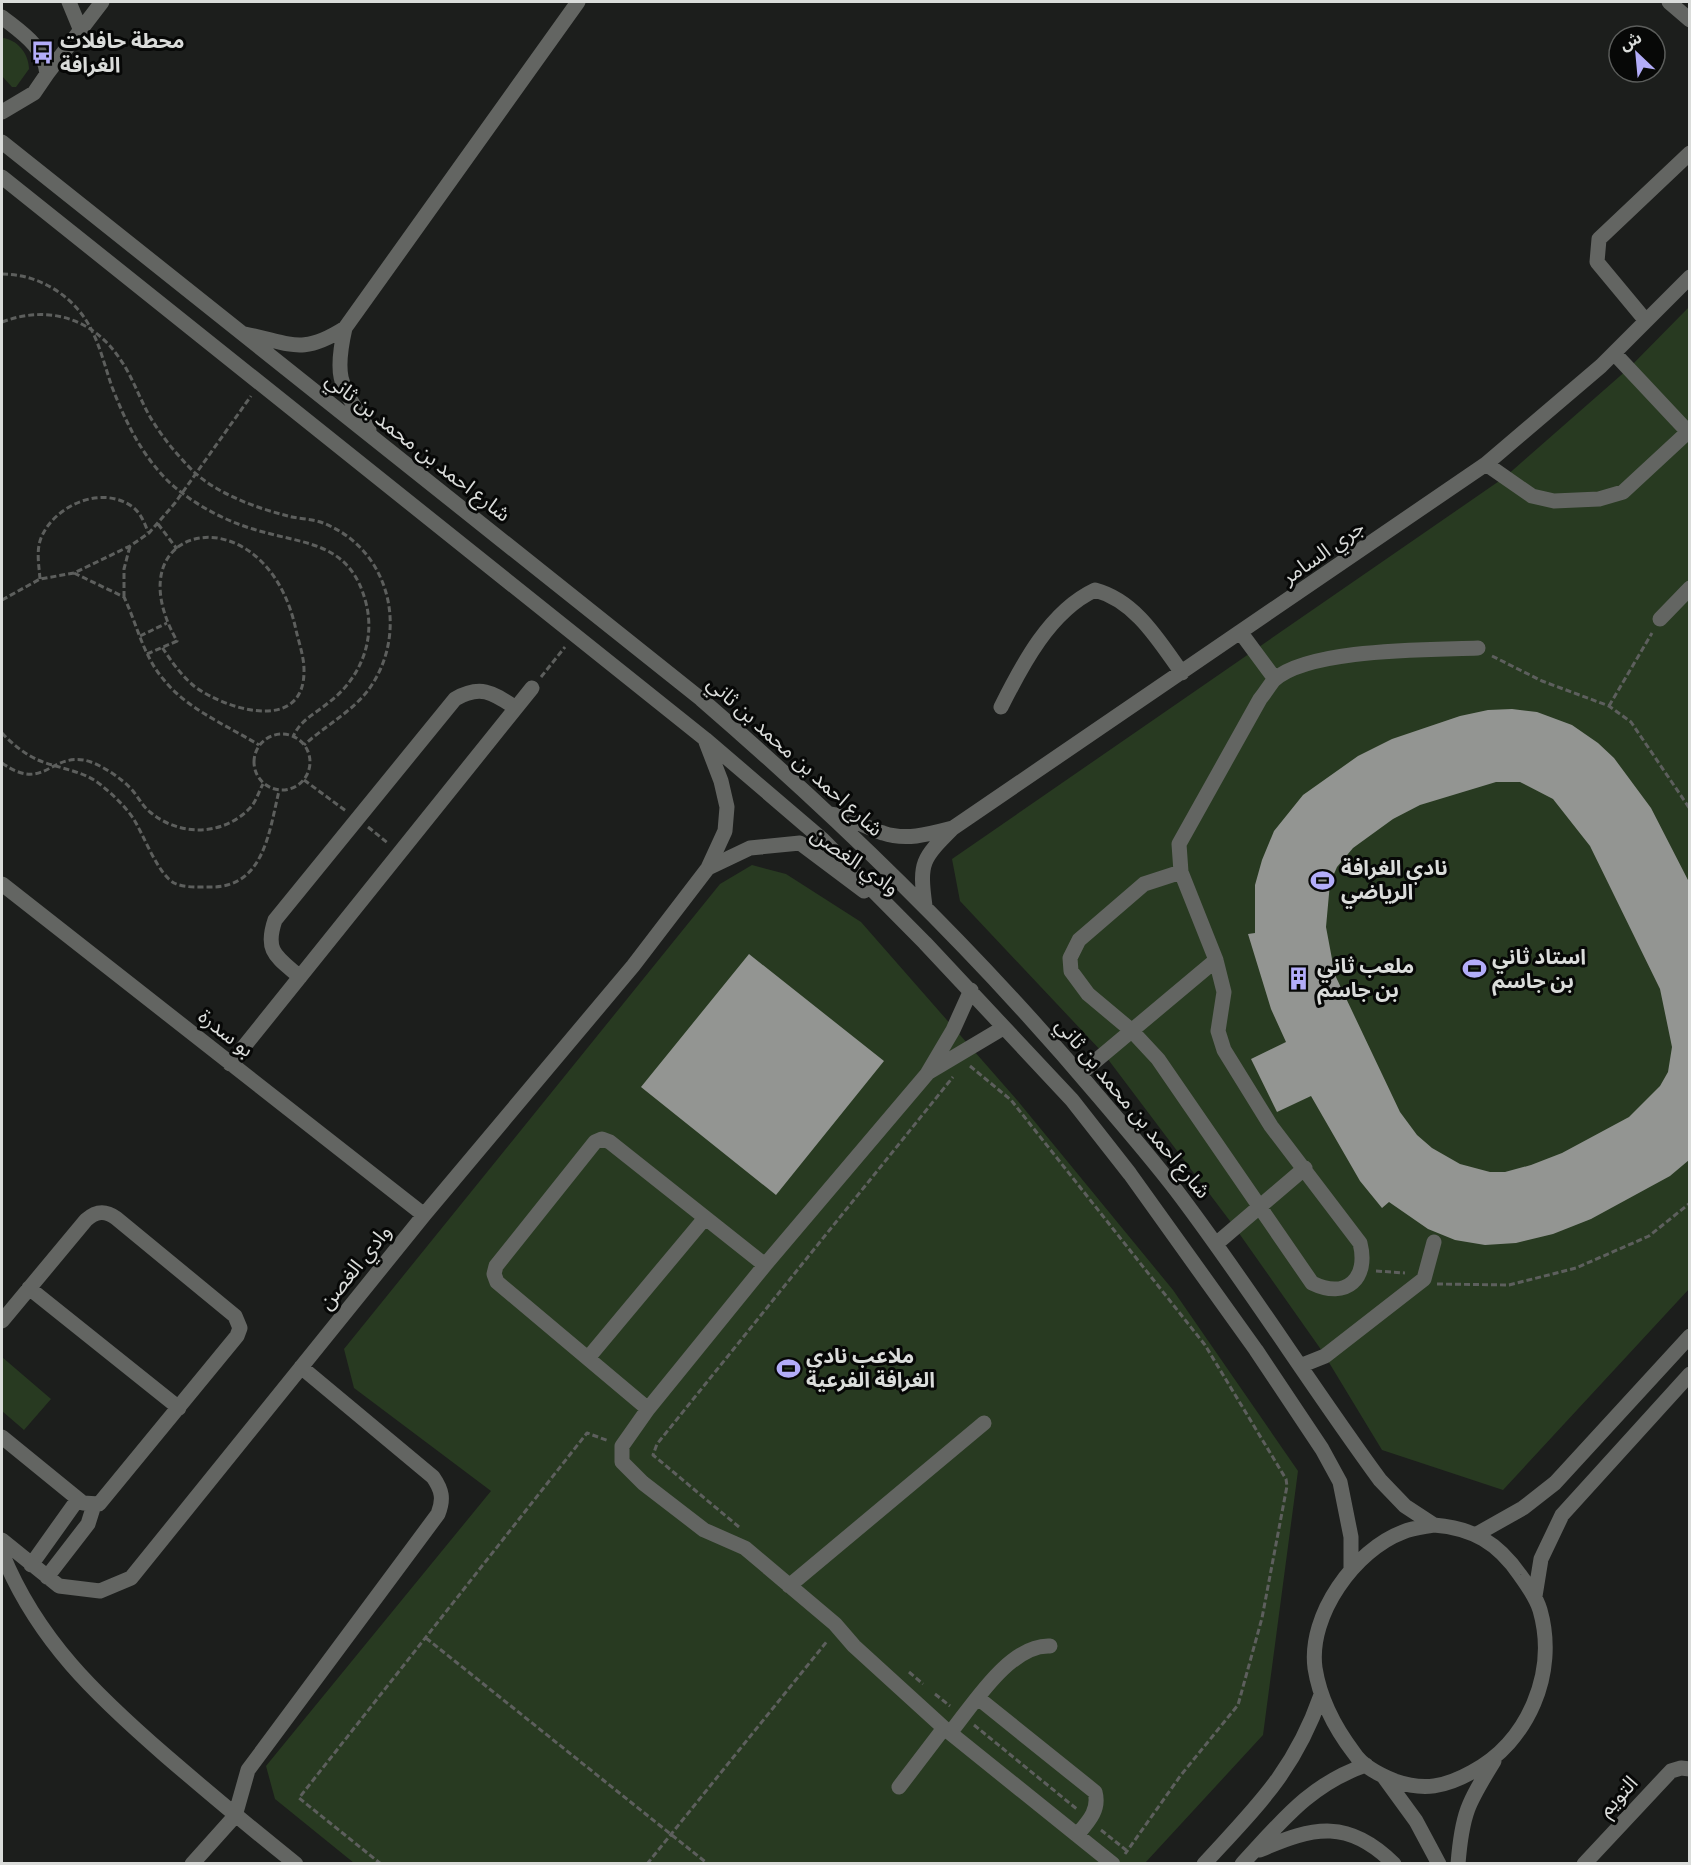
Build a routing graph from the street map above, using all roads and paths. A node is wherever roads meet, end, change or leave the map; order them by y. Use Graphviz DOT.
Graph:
graph roads {
  1 [pos="69,2"];
  2 [pos="102,2"];
  3 [pos="578,2"];
  4 [pos="1669,2"];
  5 [pos="2,17"];
  6 [pos="1689,20"];
  7 [pos="81,31"];
  8 [pos="47,74"];
  9 [pos="2,112"];
  10 [pos="2,142"];
  11 [pos="1689,153"];
  12 [pos="2,177"];
  13 [pos="2,274"];
  14 [pos="1689,277"];
  15 [pos="2,321"];
  16 [pos="1646,321"];
  17 [pos="91,328"];
  18 [pos="345,328"];
  19 [pos="241,334"];
  20 [pos="1614,353"];
  21 [pos="259,384"];
  22 [pos="1689,432"];
  23 [pos="375,440"];
  24 [pos="1486,464"];
  25 [pos="195,473"];
  26 [pos="183,492"];
  27 [pos="158,524"];
  28 [pos="149,533"];
  29 [pos="130,546"];
  30 [pos="177,549"];
  31 [pos="75,573"];
  32 [pos="40,579"];
  33 [pos="1689,588"];
  34 [pos="124,597"];
  35 [pos="2,600"];
  36 [pos="1660,619"];
  37 [pos="167,623"];
  38 [pos="1241,633"];
  39 [pos="140,636"];
  40 [pos="574,636"];
  41 [pos="162,647"];
  42 [pos="1478,648"];
  43 [pos="147,654"];
  44 [pos="1182,673"];
  45 [pos="1275,679"];
  46 [pos="532,688"];
  47 [pos="1609,706"];
  48 [pos="1001,707"];
  49 [pos="516,708"];
  50 [pos="2,733"];
  51 [pos="293,737"];
  52 [pos="705,739"];
  53 [pos="259,745"];
  54 [pos="304,745"];
  55 [pos="2,763"];
  56 [pos="58,765"];
  57 [pos="6,766"];
  58 [pos="2,772"];
  59 [pos="304,780"];
  60 [pos="263,784"];
  61 [pos="279,791"];
  62 [pos="1689,809"];
  63 [pos="830,814"];
  64 [pos="358,819"];
  65 [pos="953,828"];
  66 [pos="400,852"];
  67 [pos="708,868"];
  68 [pos="1181,872"];
  69 [pos="2,884"];
  70 [pos="924,906"];
  71 [pos="907,925"];
  72 [pos="1216,960"];
  73 [pos="300,977"];
  74 [pos="971,990"];
  75 [pos="1004,1028"];
  76 [pos="1131,1030"];
  77 [pos="230,1064"];
  78 [pos="927,1074"];
  79 [pos="1080,1074"];
  80 [pos="1305,1167"];
  81 [pos="1689,1203"];
  82 [pos="1260,1208"];
  83 [pos="424,1215"];
  84 [pos="705,1218"];
  85 [pos="1434,1242"];
  86 [pos="1216,1244"];
  87 [pos="765,1265"];
  88 [pos="1362,1271"];
  89 [pos="1424,1279"];
  90 [pos="29,1288"];
  91 [pos="2,1321"];
  92 [pos="1689,1336"];
  93 [pos="588,1358"];
  94 [pos="1300,1366"];
  95 [pos="301,1367"];
  96 [pos="1689,1374"];
  97 [pos="179,1408"];
  98 [pos="648,1409"];
  99 [pos="984,1423"];
  100 [pos="2,1437"];
  101 [pos="622,1446"];
  102 [pos="78,1499"];
  103 [pos="94,1505"];
  104 [pos="1434,1525"];
  105 [pos="1477,1534"];
  106 [pos="2,1540"];
  107 [pos="2,1553"];
  108 [pos="31,1565"];
  109 [pos="1351,1568"];
  110 [pos="47,1577"];
  111 [pos="789,1586"];
  112 [pos="1535,1596"];
  113 [pos="846,1636"];
  114 [pos="426,1638"];
  115 [pos="1050,1646"];
  116 [pos="935,1694"];
  117 [pos="1321,1695"];
  118 [pos="978,1698"];
  119 [pos="964,1716"];
  120 [pos="947,1730"];
  121 [pos="1497,1756"];
  122 [pos="1366,1766"];
  123 [pos="1689,1769"];
  124 [pos="1384,1777"];
  125 [pos="899,1787"];
  126 [pos="236,1816"];
  127 [pos="1090,1820"];
  128 [pos="670,1835"];
  129 [pos="1077,1835"];
  130 [pos="1127,1851"];
  131 [pos="1247,1858"];
  132 [pos="192,1863"];
  133 [pos="296,1863"];
  134 [pos="381,1863"];
  135 [pos="647,1863"];
  136 [pos="708,1863"];
  137 [pos="1113,1863"];
  138 [pos="1204,1863"];
  139 [pos="1394,1863"];
  140 [pos="1439,1863"];
  141 [pos="1458,1863"];
  142 [pos="1584,1863"];
  1 -- 7 [label="street"];
  2 -- 7 [label="street"];
  3 -- 18 [label="street"];
  4 -- 6 [label="street"];
  5 -- 8 [label="street"];
  7 -- 8 [label="street"];
  8 -- 9 [label="street"];
  10 -- 19 [label="street, شارع احمد بن محمد بن ثاني"];
  11 -- 16 [label="street"];
  12 -- 21 [label="street, شارع احمد بن محمد بن ثاني"];
  13 -- 17 [label="path"];
  14 -- 16 [label="street, جري السامر"];
  15 -- 17 [label="path"];
  16 -- 20 [label="street, جري السامر"];
  17 -- 25 [label="path"];
  17 -- 26 [label="path"];
  18 -- 19 [label="street"];
  18 -- 23 [label="street"];
  19 -- 23 [label="street, شارع احمد بن محمد بن ثاني"];
  20 -- 22 [label="street"];
  20 -- 24 [label="street, جري السامر"];
  21 -- 25 [label="path"];
  21 -- 40 [label="street, شارع احمد بن محمد بن ثاني"];
  22 -- 24 [label="street"];
  23 -- 63 [label="street, شارع احمد بن محمد بن ثاني"];
  24 -- 38 [label="street, جري السامر"];
  25 -- 26 [label="path"];
  25 -- 54 [label="path"];
  26 -- 27 [label="path"];
  26 -- 51 [label="path"];
  27 -- 28 [label="path"];
  27 -- 30 [label="path"];
  28 -- 29 [label="path"];
  28 -- 32 [label="path"];
  29 -- 31 [label="path"];
  29 -- 34 [label="path"];
  30 -- 37 [label="path"];
  30 -- 41 [label="path"];
  31 -- 32 [label="path"];
  31 -- 34 [label="path"];
  32 -- 35 [label="path"];
  33 -- 36 [label="street"];
  34 -- 39 [label="path"];
  36 -- 47 [label="path"];
  37 -- 39 [label="path"];
  37 -- 41 [label="path"];
  38 -- 44 [label="street, جري السامر"];
  38 -- 45 [label="street"];
  39 -- 43 [label="path"];
  40 -- 46 [label="path"];
  40 -- 52 [label="street, شارع احمد بن محمد بن ثاني"];
  41 -- 43 [label="path"];
  42 -- 45 [label="street"];
  42 -- 47 [label="path"];
  43 -- 53 [label="path"];
  44 -- 48 [label="street"];
  44 -- 65 [label="street, جري السامر"];
  45 -- 68 [label="street"];
  46 -- 49 [label="street"];
  47 -- 62 [label="path"];
  49 -- 64 [label="street"];
  49 -- 66 [label="street"];
  50 -- 56 [label="path"];
  51 -- 53 [label="path"];
  51 -- 54 [label="path"];
  52 -- 67 [label="street, وادي الغصن"];
  52 -- 71 [label="street, شارع احمد بن محمد بن ثاني"];
  53 -- 60 [label="path"];
  54 -- 59 [label="path"];
  55 -- 57 [label="path"];
  56 -- 57 [label="path"];
  56 -- 60 [label="path"];
  56 -- 61 [label="path"];
  57 -- 58 [label="path"];
  59 -- 61 [label="path"];
  59 -- 64 [label="path"];
  60 -- 61 [label="path"];
  63 -- 65 [label="street, جري السامر"];
  63 -- 70 [label="street, شارع احمد بن محمد بن ثاني"];
  64 -- 66 [label="path"];
  64 -- 73 [label="street"];
  65 -- 70 [label="street, جري السامر"];
  66 -- 73 [label="street"];
  67 -- 71 [label="street, وادي الغصن"];
  67 -- 83 [label="street, وادي الغصن"];
  68 -- 72 [label="street"];
  68 -- 76 [label="street"];
  69 -- 77 [label="street, بو سدرة"];
  70 -- 79 [label="street, شارع احمد بن محمد بن ثاني"];
  71 -- 74 [label="street, شارع احمد بن محمد بن ثاني"];
  72 -- 76 [label="street"];
  72 -- 80 [label="street"];
  73 -- 77 [label="street"];
  74 -- 75 [label="street, شارع احمد بن محمد بن ثاني"];
  74 -- 78 [label="street"];
  75 -- 78 [label="street"];
  75 -- 109 [label="street, شارع احمد بن محمد بن ثاني"];
  76 -- 79 [label="street"];
  76 -- 82 [label="street"];
  77 -- 83 [label="street, بو سدرة"];
  78 -- 87 [label="street"];
  79 -- 86 [label="street, شارع احمد بن محمد بن ثاني"];
  80 -- 82 [label="street"];
  80 -- 88 [label="street"];
  81 -- 89 [label="path"];
  82 -- 86 [label="street"];
  82 -- 88 [label="street"];
  83 -- 95 [label="street, وادي الغصن"];
  84 -- 87 [label="street"];
  84 -- 93 [label="street"];
  84 -- 93 [label="street"];
  85 -- 89 [label="street"];
  86 -- 94 [label="street, شارع احمد بن محمد بن ثاني"];
  87 -- 98 [label="street"];
  88 -- 89 [label="path"];
  89 -- 94 [label="street"];
  90 -- 91 [label="street"];
  90 -- 97 [label="street"];
  90 -- 97 [label="street"];
  92 -- 105 [label="street"];
  93 -- 98 [label="street"];
  94 -- 104 [label="street, شارع احمد بن محمد بن ثاني"];
  95 -- 110 [label="street, وادي الغصن"];
  95 -- 126 [label="street"];
  96 -- 112 [label="street"];
  97 -- 103 [label="street"];
  98 -- 101 [label="street"];
  99 -- 111 [label="street"];
  100 -- 102 [label="street"];
  101 -- 111 [label="street"];
  101 -- 114 [label="path"];
  102 -- 103 [label="street"];
  102 -- 108 [label="street"];
  103 -- 110 [label="street"];
  104 -- 105 [label="street"];
  104 -- 109 [label="street"];
  105 -- 112 [label="street"];
  106 -- 108 [label="street, وادي الغصن"];
  107 -- 126 [label="street"];
  108 -- 110 [label="street, وادي الغصن"];
  109 -- 117 [label="street"];
  111 -- 113 [label="street"];
  112 -- 121 [label="street"];
  113 -- 120 [label="street"];
  113 -- 128 [label="path"];
  114 -- 128 [label="path"];
  114 -- 134 [label="path"];
  115 -- 118 [label="street"];
  116 -- 119 [label="path"];
  117 -- 122 [label="street"];
  117 -- 138 [label="street"];
  118 -- 119 [label="street"];
  118 -- 127 [label="street"];
  119 -- 120 [label="street"];
  119 -- 127 [label="path"];
  120 -- 125 [label="street"];
  120 -- 129 [label="street"];
  121 -- 124 [label="street"];
  121 -- 141 [label="street"];
  122 -- 124 [label="street"];
  122 -- 131 [label="street"];
  123 -- 142 [label="street, التويم"];
  124 -- 140 [label="street"];
  126 -- 132 [label="street"];
  126 -- 133 [label="street"];
  127 -- 129 [label="street"];
  127 -- 130 [label="path"];
  128 -- 135 [label="path"];
  128 -- 136 [label="path"];
  129 -- 137 [label="street"];
  131 -- 139 [label="street"];
}
